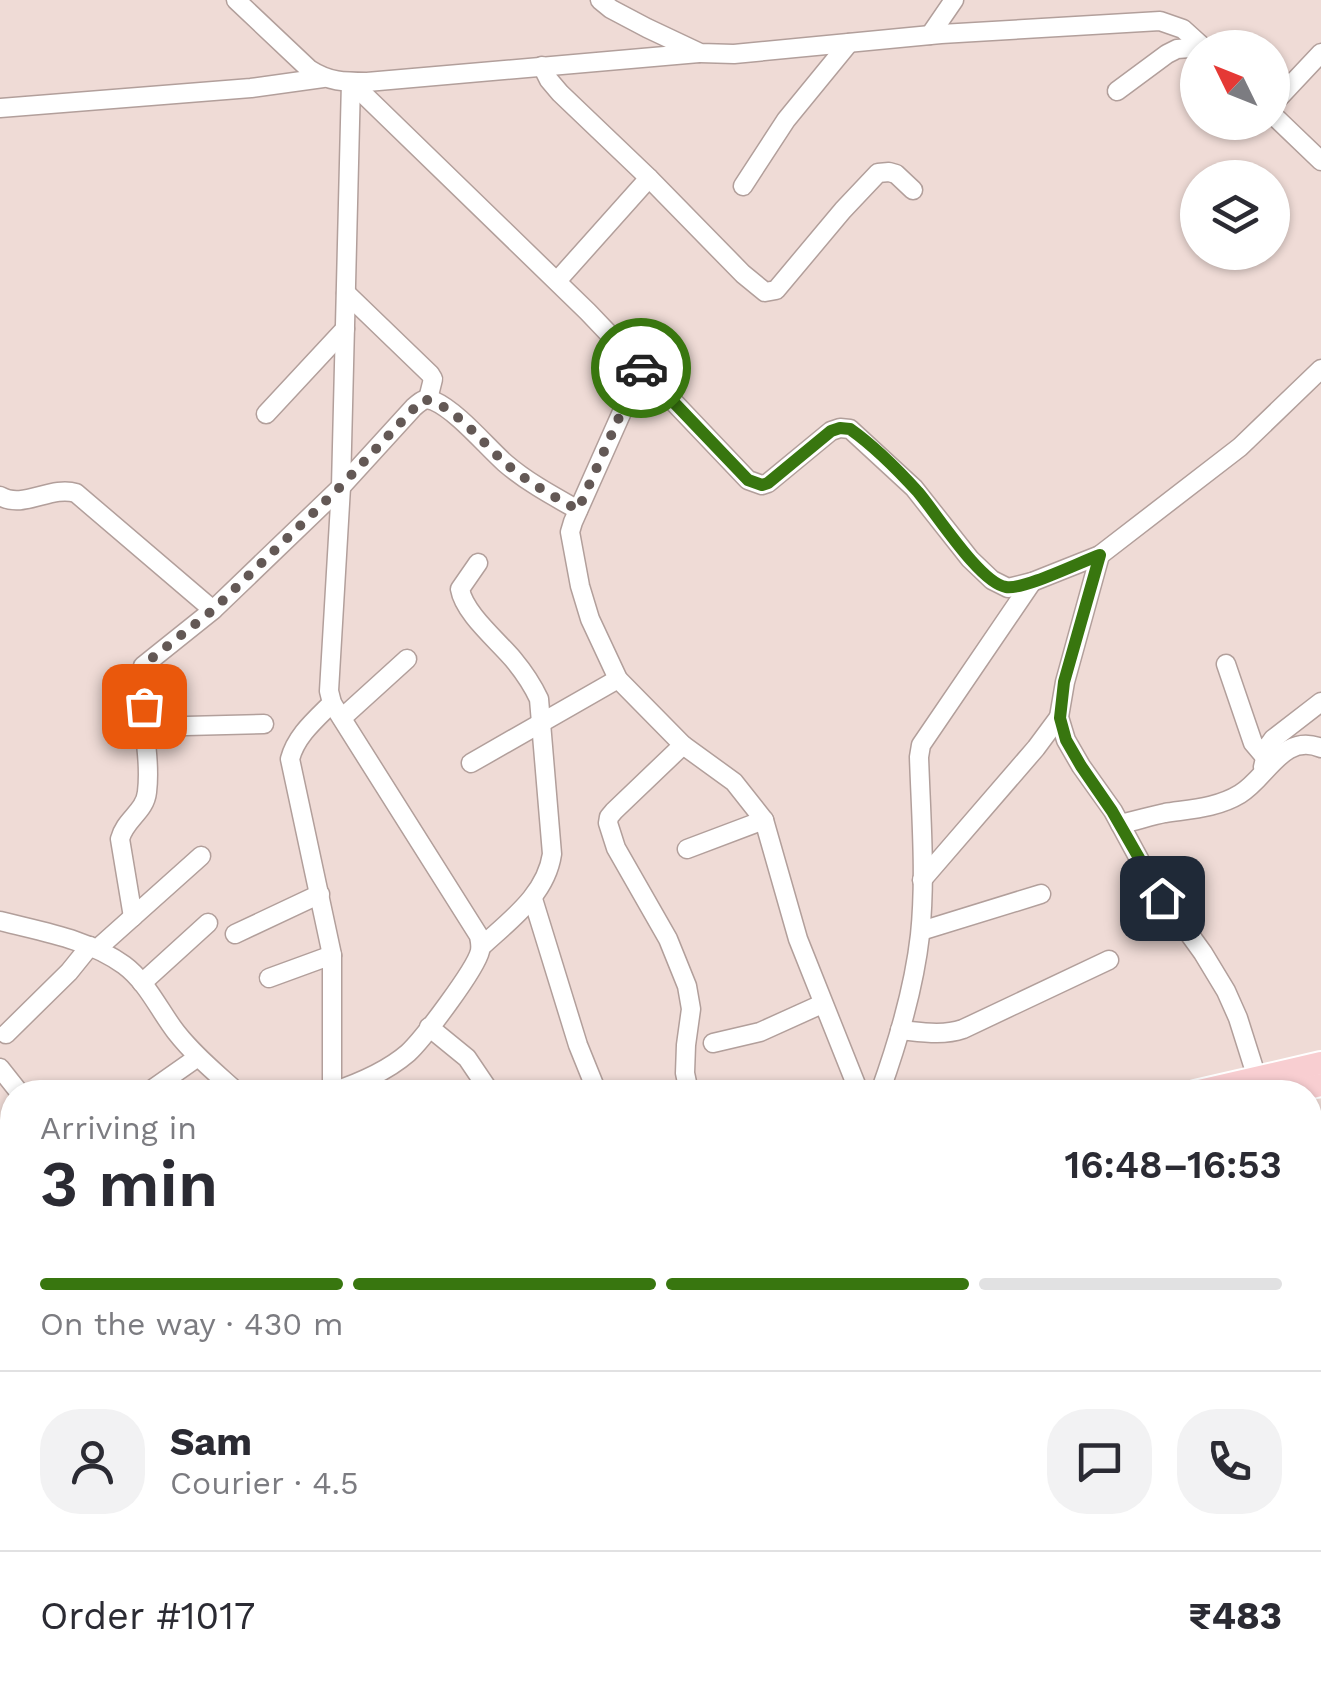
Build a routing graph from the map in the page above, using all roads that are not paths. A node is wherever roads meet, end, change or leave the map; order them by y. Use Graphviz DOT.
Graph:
graph roads {
  1 [pos="236,0"];
  2 [pos="600,0"];
  3 [pos="954,0"];
  4 [pos="1185,30"];
  5 [pos="930,35"];
  6 [pos="849,43"];
  7 [pos="1180,50"];
  8 [pos="700,53"];
  9 [pos="1321,53"];
  10 [pos="542,66"];
  11 [pos="322,78"];
  12 [pos="350,82"];
  13 [pos="1290,86"];
  14 [pos="1117,92"];
  15 [pos="0,108"];
  16 [pos="1290,131"];
  17 [pos="1321,161"];
  18 [pos="650,178"];
  19 [pos="743,186"];
  20 [pos="912,190"];
  21 [pos="557,281"];
  22 [pos="346,293"];
  23 [pos="345,329"];
  24 [pos="642,366"];
  25 [pos="1321,369"];
  26 [pos="428,399"];
  27 [pos="266,414"];
  28 [pos="340,487"];
  29 [pos="0,496"];
  30 [pos="578,510"];
  31 [pos="1100,555"];
  32 [pos="478,563"];
  33 [pos="1032,582"];
  34 [pos="213,610"];
  35 [pos="407,659"];
  36 [pos="1226,664"];
  37 [pos="618,679"];
  38 [pos="1321,702"];
  39 [pos="337,710"];
  40 [pos="1060,718"];
  41 [pos="542,722"];
  42 [pos="264,724"];
  43 [pos="146,727"];
  44 [pos="683,746"];
  45 [pos="1321,748"];
  46 [pos="471,764"];
  47 [pos="1263,764"];
  48 [pos="764,820"];
  49 [pos="1120,824"];
  50 [pos="687,849"];
  51 [pos="201,856"];
  52 [pos="922,880"];
  53 [pos="320,894"];
  54 [pos="1041,894"];
  55 [pos="533,900"];
  56 [pos="133,917"];
  57 [pos="0,921"];
  58 [pos="208,923"];
  59 [pos="920,931"];
  60 [pos="235,934"];
  61 [pos="93,947"];
  62 [pos="481,947"];
  63 [pos="332,954"];
  64 [pos="1109,960"];
  65 [pos="269,978"];
  66 [pos="142,983"];
  67 [pos="822,1004"];
  68 [pos="428,1028"];
  69 [pos="900,1030"];
  70 [pos="6,1034"];
  71 [pos="713,1043"];
  72 [pos="198,1057"];
  73 [pos="1321,1063"];
  74 [pos="1257,1078"];
  75 [pos="165,1080"];
  76 [pos="224,1080"];
  77 [pos="332,1080"];
  78 [pos="375,1080"];
  79 [pos="482,1080"];
  80 [pos="592,1080"];
  81 [pos="686,1080"];
  82 [pos="854,1080"];
  83 [pos="884,1080"];
  84 [pos="1248,1080"];
  1 -- 11 [label="street"];
  2 -- 8 [label="street"];
  3 -- 5 [label="street"];
  4 -- 5 [label="street"];
  5 -- 6 [label="street"];
  6 -- 8 [label="street"];
  6 -- 19 [label="street"];
  7 -- 14 [label="street"];
  8 -- 10 [label="street"];
  9 -- 13 [label="street"];
  10 -- 12 [label="street"];
  10 -- 18 [label="street"];
  11 -- 12 [label="street"];
  11 -- 15 [label="street"];
  12 -- 21 [label="street"];
  12 -- 22 [label="street"];
  16 -- 17 [label="street"];
  18 -- 20 [label="street"];
  18 -- 21 [label="street"];
  21 -- 24 [label="street"];
  22 -- 23 [label="street"];
  22 -- 26 [label="street"];
  23 -- 27 [label="street"];
  23 -- 28 [label="street"];
  24 -- 30 [label="street"];
  24 -- 33 [label="street"];
  25 -- 31 [label="street"];
  26 -- 28 [label="street"];
  26 -- 30 [label="street"];
  28 -- 34 [label="street"];
  28 -- 39 [label="street"];
  29 -- 34 [label="street"];
  30 -- 37 [label="street"];
  31 -- 33 [label="street"];
  31 -- 40 [label="street"];
  32 -- 41 [label="street"];
  33 -- 52 [label="street"];
  34 -- 43 [label="street"];
  35 -- 39 [label="street"];
  36 -- 47 [label="street"];
  37 -- 41 [label="street"];
  37 -- 44 [label="street"];
  38 -- 47 [label="street"];
  39 -- 53 [label="street"];
  39 -- 62 [label="street"];
  40 -- 49 [label="street"];
  40 -- 52 [label="street"];
  41 -- 46 [label="street"];
  41 -- 55 [label="street"];
  42 -- 43 [label="street"];
  43 -- 56 [label="street"];
  44 -- 48 [label="street"];
  44 -- 81 [label="street"];
  45 -- 47 [label="street"];
  47 -- 49 [label="street"];
  48 -- 50 [label="street"];
  48 -- 67 [label="street"];
  49 -- 74 [label="street"];
  51 -- 56 [label="street"];
  52 -- 59 [label="street"];
  53 -- 60 [label="street"];
  53 -- 63 [label="street"];
  54 -- 59 [label="street"];
  55 -- 62 [label="street"];
  55 -- 80 [label="street"];
  56 -- 61 [label="street"];
  57 -- 61 [label="street"];
  58 -- 66 [label="street"];
  59 -- 69 [label="street"];
  61 -- 66 [label="street"];
  61 -- 70 [label="street"];
  62 -- 68 [label="street"];
  63 -- 65 [label="street"];
  63 -- 77 [label="street"];
  64 -- 69 [label="street"];
  66 -- 72 [label="street"];
  67 -- 71 [label="street"];
  67 -- 82 [label="street"];
  68 -- 78 [label="street"];
  68 -- 79 [label="street"];
  69 -- 83 [label="street"];
  72 -- 75 [label="street"];
  72 -- 76 [label="street"];
  73 -- 74 [label="main road"];
  74 -- 84 [label="main road"];
}
